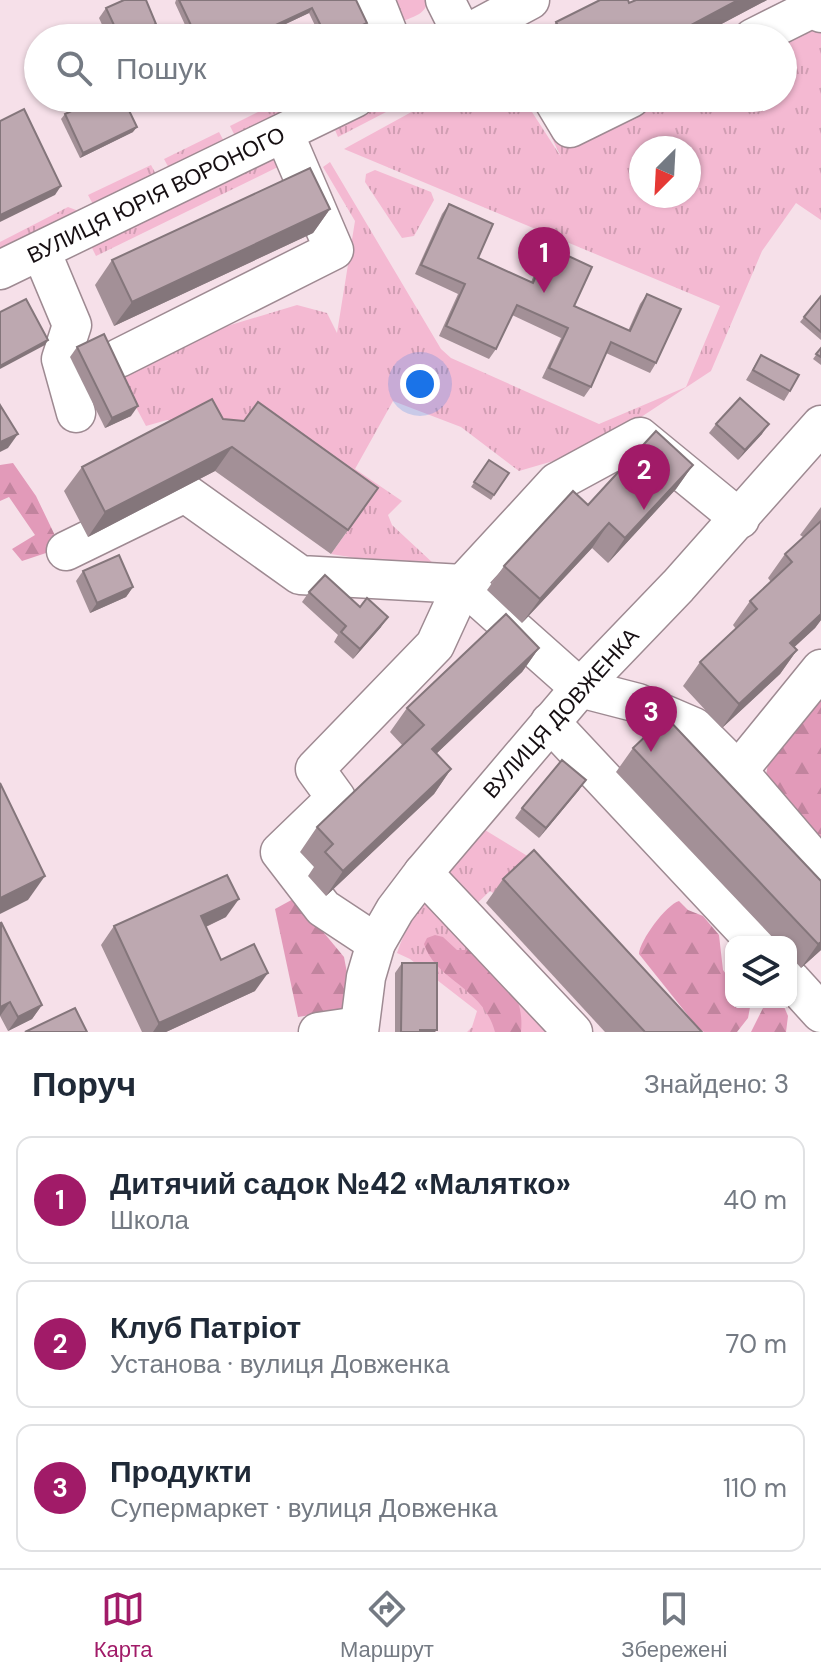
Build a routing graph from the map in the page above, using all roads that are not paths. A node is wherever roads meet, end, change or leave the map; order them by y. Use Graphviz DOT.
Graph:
graph roads {
  1 [pos="375,0"];
  2 [pos="445,0"];
  3 [pos="821,13"];
  4 [pos="384,24"];
  5 [pos="455,24"];
  6 [pos="781,24"];
  7 [pos="327,112"];
  8 [pos="560,112"];
  9 [pos="603,112"];
  10 [pos="284,133"];
  11 [pos="41,251"];
  12 [pos="0,270"];
  13 [pos="119,358"];
  14 [pos="76,413"];
  15 [pos="821,425"];
  16 [pos="740,519"];
  17 [pos="66,551"];
  18 [pos="463,584"];
  19 [pos="636,629"];
  20 [pos="821,669"];
  21 [pos="580,688"];
  22 [pos="649,708"];
  23 [pos="550,722"];
  24 [pos="738,771"];
  25 [pos="821,868"];
  26 [pos="423,873"];
  27 [pos="750,936"];
  28 [pos="376,943"];
  29 [pos="797,987"];
  30 [pos="821,1013"];
  31 [pos="821,1022"];
  32 [pos="359,1029"];
  33 [pos="318,1032"];
  34 [pos="573,1032"];
  35 [pos="814,1032"];
  1 -- 4 [label="street"];
  2 -- 5 [label="street"];
  3 -- 6 [label="street"];
  7 -- 10 [label="street, ВУЛИЦЯ ЮРІЯ ВОРОНОГО"];
  8 -- 9 [label="street"];
  10 -- 11 [label="street, ВУЛИЦЯ ЮРІЯ ВОРОНОГО"];
  10 -- 13 [label="street"];
  11 -- 12 [label="street, ВУЛИЦЯ ЮРІЯ ВОРОНОГО"];
  11 -- 14 [label="street"];
  15 -- 16 [label="street, ВУЛИЦЯ ДОВЖЕНКА"];
  16 -- 18 [label="street"];
  16 -- 19 [label="street, ВУЛИЦЯ ДОВЖЕНКА"];
  17 -- 18 [label="street"];
  18 -- 21 [label="street"];
  18 -- 28 [label="street"];
  19 -- 21 [label="street, ВУЛИЦЯ ДОВЖЕНКА"];
  19 -- 22 [label="street"];
  20 -- 24 [label="street"];
  21 -- 22 [label="street"];
  21 -- 23 [label="street, ВУЛИЦЯ ДОВЖЕНКА"];
  22 -- 24 [label="street"];
  23 -- 26 [label="street, ВУЛИЦЯ ДОВЖЕНКА"];
  23 -- 27 [label="street"];
  24 -- 25 [label="street"];
  26 -- 28 [label="street, ВУЛИЦЯ ДОВЖЕНКА"];
  26 -- 34 [label="street"];
  28 -- 32 [label="street, ВУЛИЦЯ ДОВЖЕНКА"];
  29 -- 30 [label="street"];
  31 -- 35 [label="street"];
  32 -- 33 [label="street"];
}
